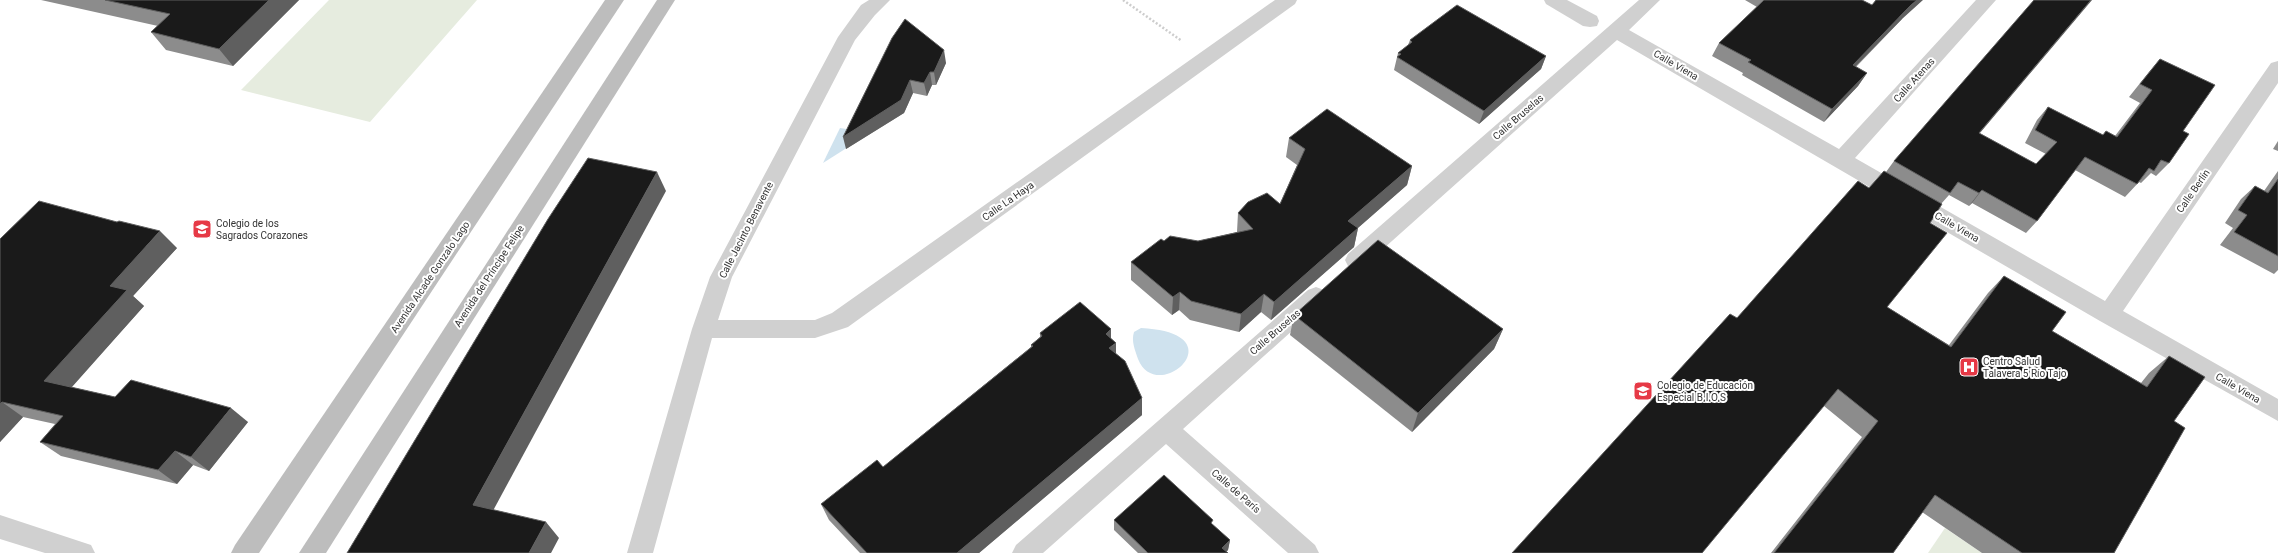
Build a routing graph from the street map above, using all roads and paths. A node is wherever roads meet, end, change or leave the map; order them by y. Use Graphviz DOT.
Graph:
graph roads {
  1 [pos="615,0"];
  2 [pos="666,0"];
  3 [pos="881,0"];
  4 [pos="1123,0"];
  5 [pos="1288,0"];
  6 [pos="1553,0"];
  7 [pos="1651,0"];
  8 [pos="1986,0"];
  9 [pos="1590,21"];
  10 [pos="1616,31"];
  11 [pos="1183,42"];
  12 [pos="2278,68"];
  13 [pos="1841,160"];
  14 [pos="2108,314"];
  15 [pos="703,329"];
  16 [pos="2278,411"];
  17 [pos="1165,428"];
  18 [pos="0,527"];
  19 [pos="82,553"];
  20 [pos="244,553"];
  21 [pos="312,553"];
  22 [pos="640,553"];
  23 [pos="1025,553"];
  24 [pos="1306,553"];
  1 -- 20 [label="street, Avenida Alcade Gonzalo Lago"];
  2 -- 21 [label="street, Avenida del Príncipe Felipe"];
  3 -- 15 [label="street, Calle Jacinto Benavente"];
  4 -- 11 [label="path"];
  5 -- 15 [label="street, Calle La Haya"];
  6 -- 9 [label="street"];
  7 -- 10 [label="street, Calle Bruselas"];
  8 -- 13 [label="street, Calle Atenas"];
  10 -- 13 [label="street, Calle Viena"];
  10 -- 17 [label="street, Calle Bruselas"];
  12 -- 14 [label="street, Calle Berlín"];
  13 -- 14 [label="street, Calle Viena"];
  14 -- 16 [label="street, Calle Viena"];
  15 -- 22 [label="street, Calle Jacinto Benavente"];
  17 -- 23 [label="street, Calle Bruselas"];
  17 -- 24 [label="street, Calle de París"];
  18 -- 19 [label="street"];
}
